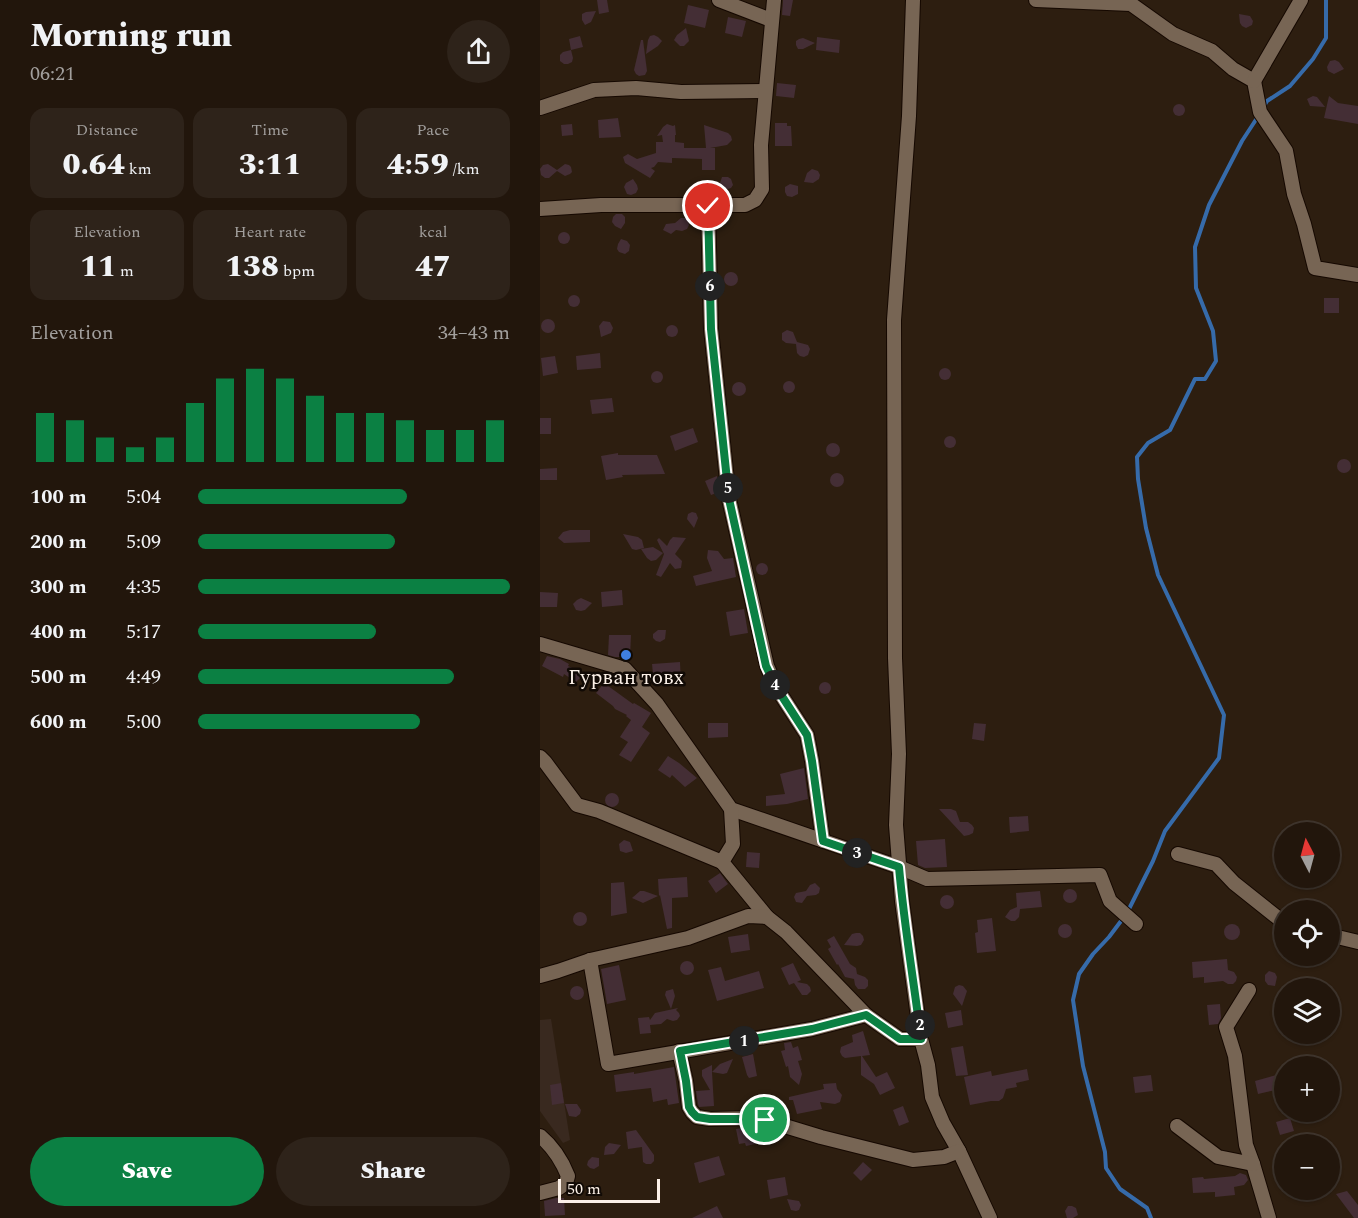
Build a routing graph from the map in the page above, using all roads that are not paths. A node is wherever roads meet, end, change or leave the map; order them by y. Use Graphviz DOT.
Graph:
graph roads {
  1 [pos="719,0"];
  2 [pos="774,0"];
  3 [pos="913,0"];
  4 [pos="1035,0"];
  5 [pos="1301,0"];
  6 [pos="771,20"];
  7 [pos="1254,81"];
  8 [pos="765,91"];
  9 [pos="540,108"];
  10 [pos="708,206"];
  11 [pos="540,209"];
  12 [pos="1358,274"];
  13 [pos="540,644"];
  14 [pos="540,757"];
  15 [pos="731,809"];
  16 [pos="823,841"];
  17 [pos="1178,854"];
  18 [pos="722,862"];
  19 [pos="899,867"];
  20 [pos="1274,915"];
  21 [pos="767,917"];
  22 [pos="1134,923"];
  23 [pos="1340,938"];
  24 [pos="1358,942"];
  25 [pos="590,960"];
  26 [pos="540,976"];
  27 [pos="1249,990"];
  28 [pos="866,1015"];
  29 [pos="921,1039"];
  30 [pos="680,1051"];
  31 [pos="1177,1126"];
  32 [pos="540,1136"];
  33 [pos="958,1151"];
  34 [pos="1253,1164"];
  35 [pos="540,1193"];
  36 [pos="990,1218"];
  37 [pos="1269,1218"];
  1 -- 6 [label="street"];
  2 -- 6 [label="street"];
  3 -- 19 [label="street"];
  4 -- 7 [label="street"];
  5 -- 7 [label="street"];
  6 -- 8 [label="street"];
  7 -- 12 [label="street"];
  8 -- 9 [label="street"];
  8 -- 10 [label="street"];
  10 -- 11 [label="street"];
  10 -- 16 [label="street"];
  13 -- 15 [label="street"];
  14 -- 18 [label="street"];
  15 -- 16 [label="street"];
  15 -- 18 [label="street"];
  16 -- 19 [label="street"];
  17 -- 20 [label="street"];
  18 -- 21 [label="street"];
  19 -- 22 [label="street"];
  19 -- 29 [label="street"];
  21 -- 25 [label="street"];
  21 -- 28 [label="street"];
  23 -- 24 [label="street"];
  25 -- 26 [label="street"];
  25 -- 30 [label="street"];
  27 -- 34 [label="street"];
  28 -- 29 [label="street"];
  28 -- 30 [label="street"];
  29 -- 33 [label="street"];
  30 -- 33 [label="street"];
  31 -- 34 [label="street"];
  32 -- 35 [label="street"];
  33 -- 36 [label="street"];
  34 -- 37 [label="street"];
}
